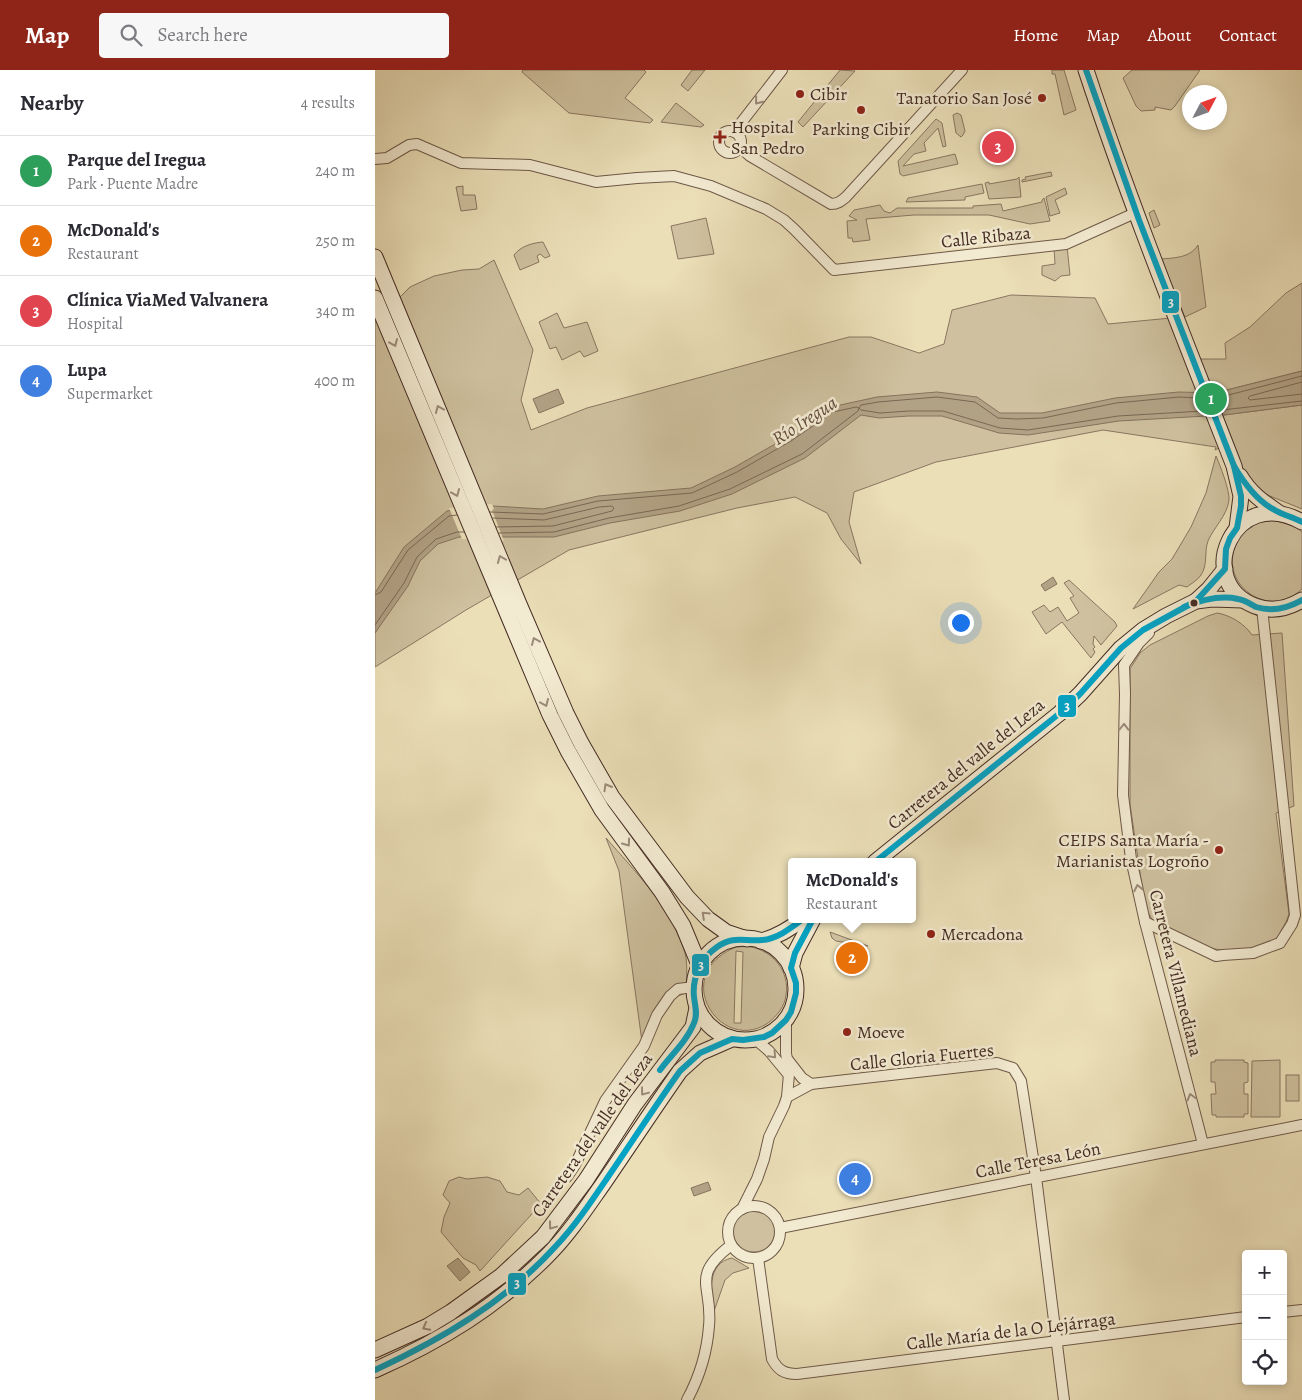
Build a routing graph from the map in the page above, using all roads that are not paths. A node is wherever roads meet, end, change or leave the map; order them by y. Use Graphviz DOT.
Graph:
graph roads {
  1 [pos="782,70"];
  2 [pos="962,70"];
  3 [pos="1086,70"];
  4 [pos="734,132"];
  5 [pos="740,147"];
  6 [pos="375,159"];
  7 [pos="1135,212"];
  8 [pos="375,257"];
  9 [pos="375,298"];
  10 [pos="1234,466"];
  11 [pos="1279,513"];
  12 [pos="1302,522"];
  13 [pos="1237,528"];
  14 [pos="1225,569"];
  15 [pos="1243,600"];
  16 [pos="1302,600"];
  17 [pos="1197,601"];
  18 [pos="1262,608"];
  19 [pos="1166,616"];
  20 [pos="880,858"];
  21 [pos="1145,922"];
  22 [pos="797,923"];
  23 [pos="811,923"];
  24 [pos="754,940"];
  25 [pos="700,967"];
  26 [pos="791,968"];
  27 [pos="694,987"];
  28 [pos="697,1008"];
  29 [pos="786,1020"];
  30 [pos="732,1038"];
  31 [pos="755,1039"];
  32 [pos="788,1060"];
  33 [pos="789,1074"];
  34 [pos="811,1084"];
  35 [pos="787,1097"];
  36 [pos="1302,1125"];
  37 [pos="1203,1144"];
  38 [pos="567,1177"];
  39 [pos="1036,1177"];
  40 [pos="751,1192"];
  41 [pos="762,1207"];
  42 [pos="741,1208"];
  43 [pos="780,1228"];
  44 [pos="730,1246"];
  45 [pos="758,1258"];
  46 [pos="1302,1310"];
  47 [pos="1287,1312"];
  48 [pos="1242,1318"];
  49 [pos="1056,1341"];
  50 [pos="375,1350"];
  51 [pos="375,1370"];
  52 [pos="687,1400"];
  53 [pos="1064,1400"];
  1 -- 4 [label="street, one-way"];
  2 -- 5 [label="street"];
  3 -- 7 [label="main road"];
  4 -- 5 [label="street"];
  4 -- 5 [label="street"];
  6 -- 7 [label="street, Calle Ribaza"];
  7 -- 10 [label="main road"];
  24 -- 8 [label="main road, one-way"];
  9 -- 25 [label="main road, one-way"];
  10 -- 11 [label="main road"];
  10 -- 13 [label="main road"];
  11 -- 12 [label="main road"];
  11 -- 13 [label="main road"];
  13 -- 14 [label="main road"];
  14 -- 15 [label="main road"];
  14 -- 17 [label="main road, Carretera del valle del Leza"];
  15 -- 17 [label="main road, Carretera del valle del Leza"];
  15 -- 18 [label="main road"];
  16 -- 18 [label="main road"];
  17 -- 19 [label="main road, Carretera del valle del Leza"];
  18 -- 21 [label="street"];
  19 -- 20 [label="main road, Carretera del valle del Leza"];
  21 -- 19 [label="street, Carretera Villamediana, one-way"];
  37 -- 21 [label="street, Carretera Villamediana, one-way"];
  22 -- 24 [label="main road"];
  23 -- 26 [label="main road"];
  24 -- 25 [label="main road"];
  24 -- 26 [label="main road"];
  25 -- 27 [label="main road"];
  26 -- 29 [label="main road"];
  27 -- 28 [label="main road"];
  27 -- 38 [label="street"];
  28 -- 30 [label="main road"];
  28 -- 50 [label="main road, Carretera del valle del Leza, one-way"];
  29 -- 31 [label="main road"];
  29 -- 32 [label="street"];
  30 -- 31 [label="main road"];
  30 -- 51 [label="main road, Carretera del valle del Leza"];
  31 -- 33 [label="street, one-way"];
  32 -- 33 [label="street"];
  32 -- 34 [label="street"];
  33 -- 35 [label="street"];
  34 -- 35 [label="street"];
  34 -- 39 [label="street, Calle Gloria Fuertes"];
  35 -- 40 [label="street"];
  36 -- 37 [label="street, Calle Teresa León"];
  37 -- 39 [label="street, Calle Teresa León"];
  39 -- 43 [label="street, Calle Teresa León"];
  39 -- 49 [label="street, Calle Gloria Fuertes"];
  40 -- 41 [label="street"];
  40 -- 42 [label="street"];
  41 -- 42 [label="street"];
  41 -- 43 [label="street"];
  42 -- 44 [label="street"];
  43 -- 45 [label="street"];
  44 -- 45 [label="street"];
  44 -- 52 [label="street"];
  45 -- 49 [label="street, Calle María de la O Lejárraga"];
  46 -- 47 [label="street"];
  48 -- 49 [label="street, Calle María de la O Lejárraga"];
  49 -- 53 [label="street, Calle Gloria Fuertes"];
}
